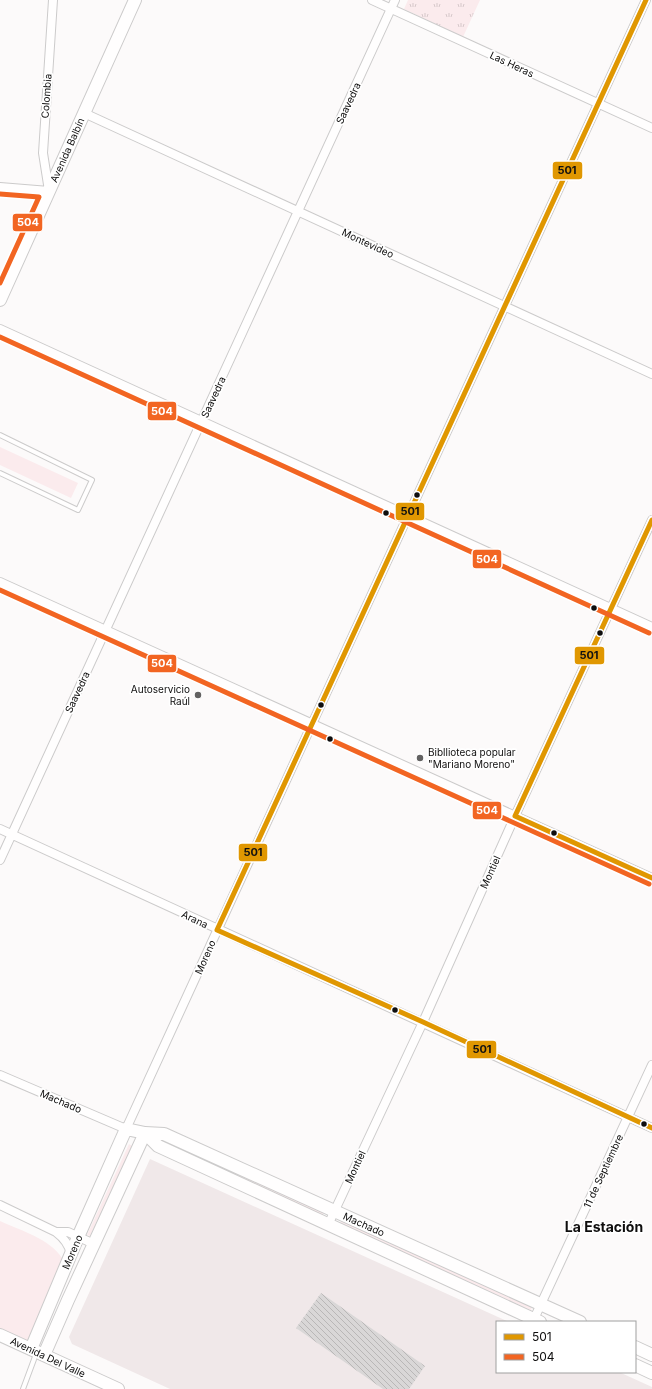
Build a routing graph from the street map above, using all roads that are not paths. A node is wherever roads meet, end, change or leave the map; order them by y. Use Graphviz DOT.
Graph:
graph roads {
  1 [pos="53,0"];
  2 [pos="136,0"];
  3 [pos="372,0"];
  4 [pos="395,0"];
  5 [pos="646,0"];
  6 [pos="391,9"];
  7 [pos="598,103"];
  8 [pos="84,113"];
  9 [pos="652,128"];
  10 [pos="0,187"];
  11 [pos="49,191"];
  12 [pos="298,211"];
  13 [pos="0,300"];
  14 [pos="504,306"];
  15 [pos="0,329"];
  16 [pos="652,374"];
  17 [pos="202,421"];
  18 [pos="0,435"];
  19 [pos="0,473"];
  20 [pos="408,515"];
  21 [pos="652,520"];
  22 [pos="0,582"];
  23 [pos="611,608"];
  24 [pos="652,627"];
  25 [pos="106,630"];
  26 [pos="312,724"];
  27 [pos="515,816"];
  28 [pos="0,829"];
  29 [pos="12,835"];
  30 [pos="0,860"];
  31 [pos="652,878"];
  32 [pos="217,930"];
  33 [pos="423,1022"];
  34 [pos="652,1065"];
  35 [pos="0,1075"];
  36 [pos="628,1117"];
  37 [pos="652,1128"];
  38 [pos="126,1129"];
  39 [pos="145,1133"];
  40 [pos="0,1206"];
  41 [pos="334,1211"];
  42 [pos="328,1225"];
  43 [pos="56,1232"];
  44 [pos="78,1237"];
  45 [pos="94,1244"];
  46 [pos="71,1254"];
  47 [pos="541,1304"];
  48 [pos="537,1321"];
  49 [pos="578,1321"];
  50 [pos="0,1335"];
  51 [pos="636,1347"];
  52 [pos="37,1352"];
  53 [pos="652,1355"];
  54 [pos="636,1365"];
  55 [pos="652,1373"];
  56 [pos="23,1389"];
  57 [pos="118,1389"];
  1 -- 11 [label="street, Colombia"];
  2 -- 8 [label="street, Avenida Balbín"];
  3 -- 6 [label="street, Las Heras"];
  4 -- 6 [label="street, Saavedra"];
  5 -- 7 [label="street, Moreno"];
  6 -- 7 [label="street, Las Heras"];
  6 -- 12 [label="street, Saavedra"];
  7 -- 9 [label="street, Las Heras"];
  7 -- 14 [label="street, Moreno"];
  8 -- 11 [label="street, Avenida Balbín"];
  8 -- 12 [label="street, Montevideo"];
  10 -- 11 [label="street"];
  11 -- 13 [label="street, Avenida Balbín"];
  12 -- 14 [label="street, Montevideo"];
  12 -- 17 [label="street, Saavedra"];
  14 -- 16 [label="street, Montevideo"];
  14 -- 20 [label="street, Moreno"];
  15 -- 17 [label="street"];
  17 -- 20 [label="street"];
  17 -- 25 [label="street, Saavedra"];
  18 -- 19 [label="lane"];
  20 -- 23 [label="street"];
  20 -- 26 [label="street, Moreno"];
  21 -- 23 [label="street, Montiel"];
  22 -- 25 [label="street"];
  23 -- 24 [label="street"];
  23 -- 27 [label="street, Montiel"];
  25 -- 26 [label="street"];
  25 -- 29 [label="street, Saavedra"];
  26 -- 27 [label="street"];
  26 -- 32 [label="street, Moreno"];
  27 -- 31 [label="street"];
  27 -- 33 [label="street, Montiel"];
  28 -- 29 [label="street, Arana"];
  29 -- 30 [label="street, Saavedra"];
  29 -- 32 [label="street, Arana"];
  32 -- 33 [label="street, Arana"];
  32 -- 38 [label="street, Moreno"];
  33 -- 36 [label="street, Arana"];
  33 -- 41 [label="street, Montiel"];
  34 -- 36 [label="street, 11 de Septiembre"];
  35 -- 38 [label="street, Machado"];
  36 -- 37 [label="street, Arana"];
  36 -- 47 [label="street, 11 de Septiembre"];
  38 -- 39 [label="street, Machado"];
  38 -- 44 [label="street, Moreno"];
  39 -- 41 [label="street, Machado"];
  39 -- 42 [label="street, Machado"];
  39 -- 45 [label="street, Moreno"];
  40 -- 43 [label="street"];
  41 -- 42 [label="street, Montiel"];
  41 -- 47 [label="street, Machado"];
  42 -- 48 [label="street, Machado"];
  43 -- 44 [label="street"];
  43 -- 46 [label="street"];
  44 -- 45 [label="street"];
  44 -- 46 [label="street, Moreno"];
  45 -- 52 [label="street, Moreno"];
  46 -- 52 [label="street, Moreno"];
  47 -- 48 [label="street, 11 de Septiembre"];
  47 -- 49 [label="street, Machado"];
  50 -- 52 [label="street, Avenida Del Valle"];
  51 -- 53 [label="street"];
  52 -- 56 [label="lane"];
  52 -- 57 [label="street, Avenida Del Valle"];
  54 -- 55 [label="street"];
}
